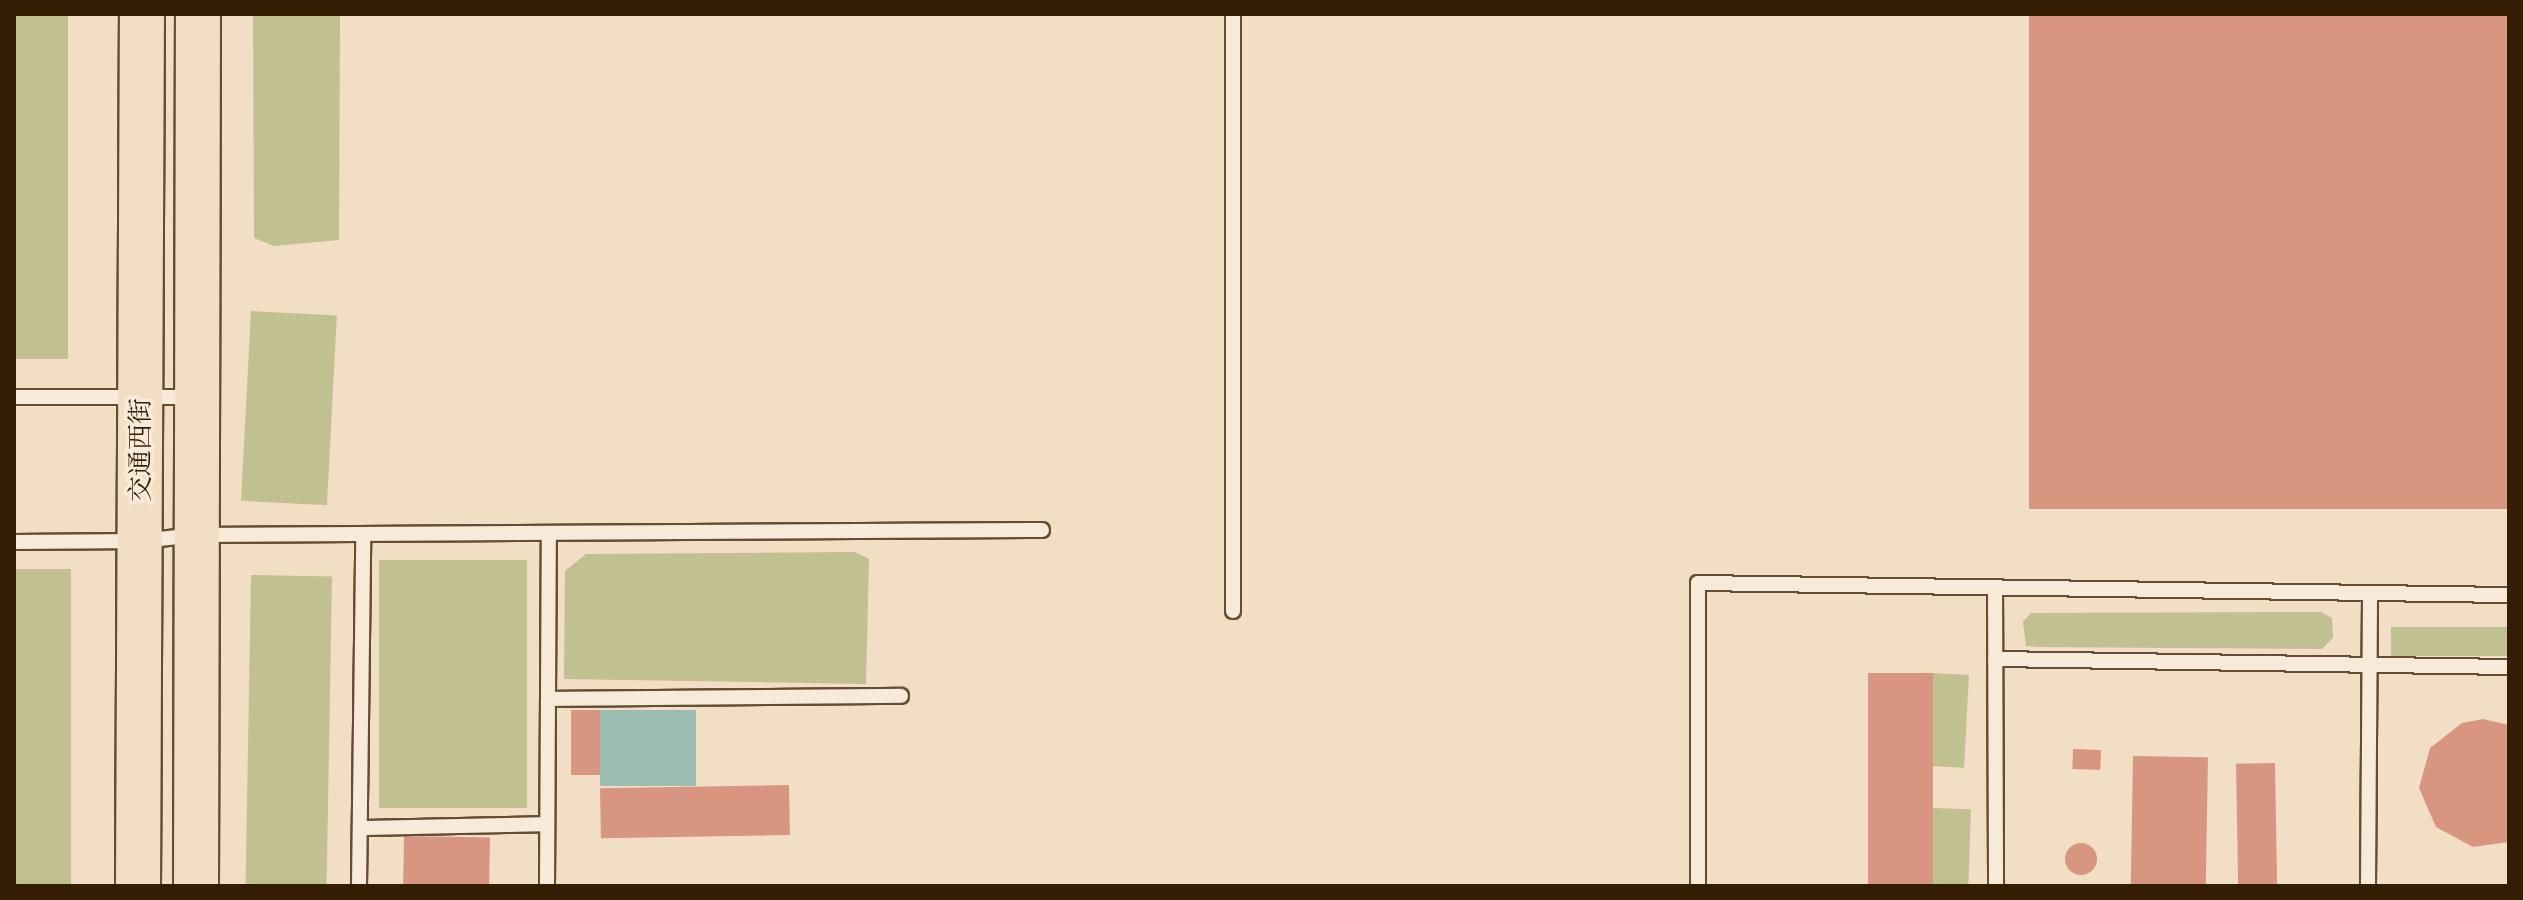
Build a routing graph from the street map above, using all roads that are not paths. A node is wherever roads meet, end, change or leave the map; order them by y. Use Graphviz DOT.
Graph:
graph roads {
  1 [pos="142,14"];
  2 [pos="198,14"];
  3 [pos="1233,14"];
  4 [pos="14,397"];
  5 [pos="141,397"];
  6 [pos="197,397"];
  7 [pos="1042,530"];
  8 [pos="549,533"];
  9 [pos="363,534"];
  10 [pos="197,535"];
  11 [pos="140,541"];
  12 [pos="14,542"];
  13 [pos="1995,587"];
  14 [pos="2370,593"];
  15 [pos="2509,595"];
  16 [pos="1233,611"];
  17 [pos="1995,659"];
  18 [pos="2369,666"];
  19 [pos="2509,667"];
  20 [pos="901,696"];
  21 [pos="548,699"];
  22 [pos="547,824"];
  23 [pos="360,828"];
  24 [pos="138,886"];
  25 [pos="196,886"];
  26 [pos="359,886"];
  27 [pos="547,886"];
  28 [pos="1698,886"];
  29 [pos="1996,886"];
  30 [pos="2368,886"];
  1 -- 5 [label="main road, 交通西街"];
  2 -- 6 [label="main road"];
  3 -- 16 [label="lane"];
  4 -- 5 [label="lane"];
  5 -- 6 [label="lane"];
  5 -- 11 [label="main road, 交通西街"];
  6 -- 10 [label="main road"];
  7 -- 8 [label="lane"];
  8 -- 9 [label="lane"];
  8 -- 21 [label="lane"];
  9 -- 10 [label="lane"];
  9 -- 23 [label="lane"];
  10 -- 11 [label="lane"];
  10 -- 25 [label="main road"];
  11 -- 12 [label="lane"];
  11 -- 24 [label="main road, 交通西街"];
  13 -- 14 [label="lane"];
  13 -- 17 [label="lane"];
  13 -- 28 [label="lane"];
  14 -- 15 [label="lane"];
  14 -- 18 [label="lane"];
  17 -- 18 [label="lane"];
  17 -- 29 [label="lane"];
  18 -- 19 [label="lane"];
  18 -- 30 [label="lane"];
  20 -- 21 [label="lane"];
  21 -- 22 [label="lane"];
  22 -- 23 [label="lane"];
  22 -- 27 [label="lane"];
  23 -- 26 [label="lane"];
}
